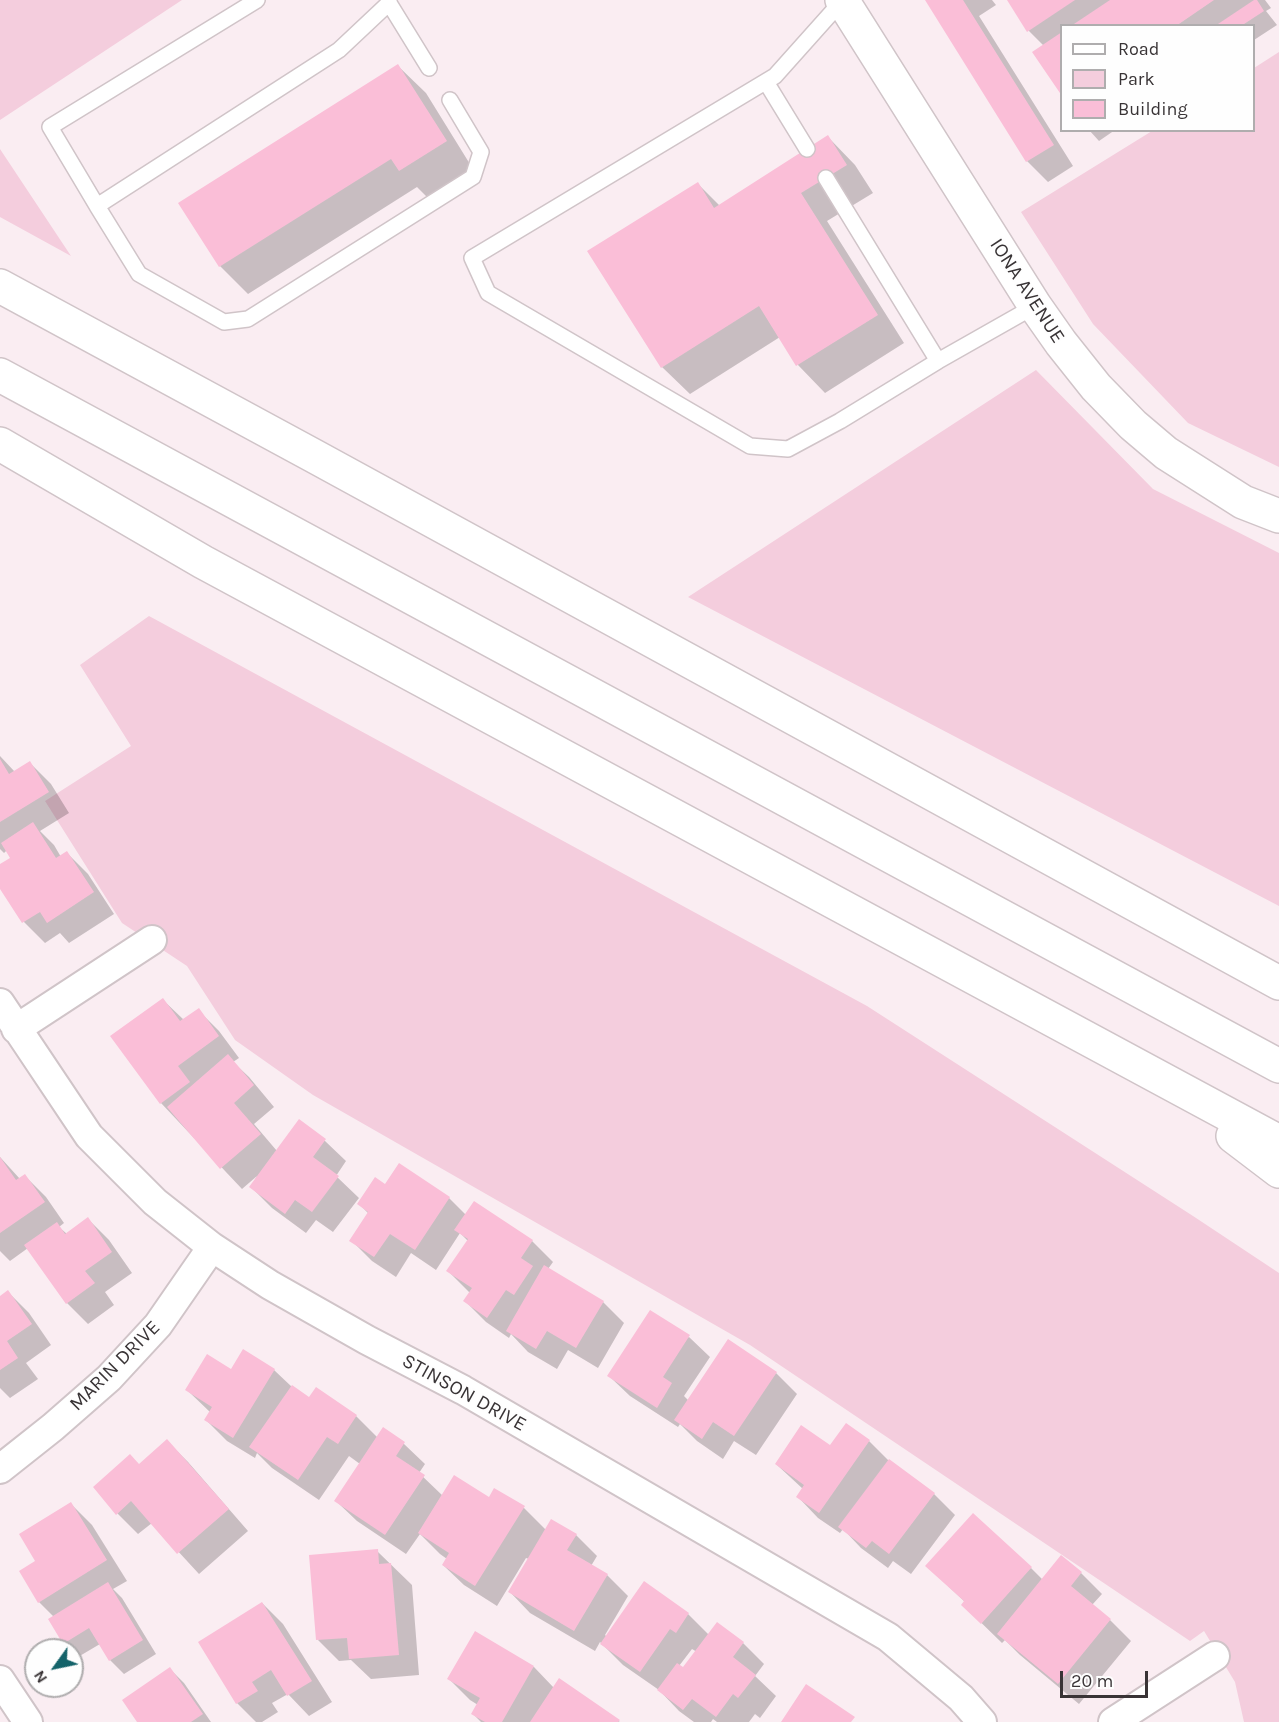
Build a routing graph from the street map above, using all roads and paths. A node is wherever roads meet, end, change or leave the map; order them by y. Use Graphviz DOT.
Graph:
graph roads {
  1 [pos="257,0"];
  2 [pos="842,0"];
  3 [pos="389,2"];
  4 [pos="429,68"];
  5 [pos="766,82"];
  6 [pos="450,100"];
  7 [pos="807,149"];
  8 [pos="826,178"];
  9 [pos="98,206"];
  10 [pos="0,286"];
  11 [pos="1035,306"];
  12 [pos="938,361"];
  13 [pos="0,375"];
  14 [pos="0,444"];
  15 [pos="0,468"];
  16 [pos="1279,516"];
  17 [pos="203,562"];
  18 [pos="152,940"];
  19 [pos="1279,983"];
  20 [pos="0,1004"];
  21 [pos="16,1029"];
  22 [pos="1279,1066"];
  23 [pos="1145,1070"];
  24 [pos="1279,1142"];
  25 [pos="1279,1171"];
  26 [pos="212,1247"];
  27 [pos="0,1469"];
  28 [pos="1215,1656"];
  29 [pos="0,1680"];
  30 [pos="28,1722"];
  31 [pos="981,1722"];
  32 [pos="1113,1722"];
  1 -- 9 [label="lane"];
  2 -- 5 [label="lane"];
  2 -- 11 [label="main road, IONA AVENUE"];
  3 -- 4 [label="lane"];
  3 -- 9 [label="lane"];
  5 -- 7 [label="lane"];
  5 -- 12 [label="lane"];
  6 -- 9 [label="lane"];
  8 -- 12 [label="lane"];
  10 -- 19 [label="main road"];
  11 -- 12 [label="lane"];
  11 -- 16 [label="main road, IONA AVENUE"];
  13 -- 22 [label="main road"];
  14 -- 17 [label="main road"];
  15 -- 17 [label="main road"];
  17 -- 23 [label="main road"];
  18 -- 21 [label="street"];
  20 -- 21 [label="street, STINSON DRIVE"];
  21 -- 26 [label="street, STINSON DRIVE"];
  23 -- 24 [label="main road"];
  23 -- 25 [label="main road"];
  26 -- 27 [label="street, MARIN DRIVE"];
  26 -- 31 [label="street, STINSON DRIVE"];
  28 -- 32 [label="street"];
  29 -- 30 [label="street"];
}
